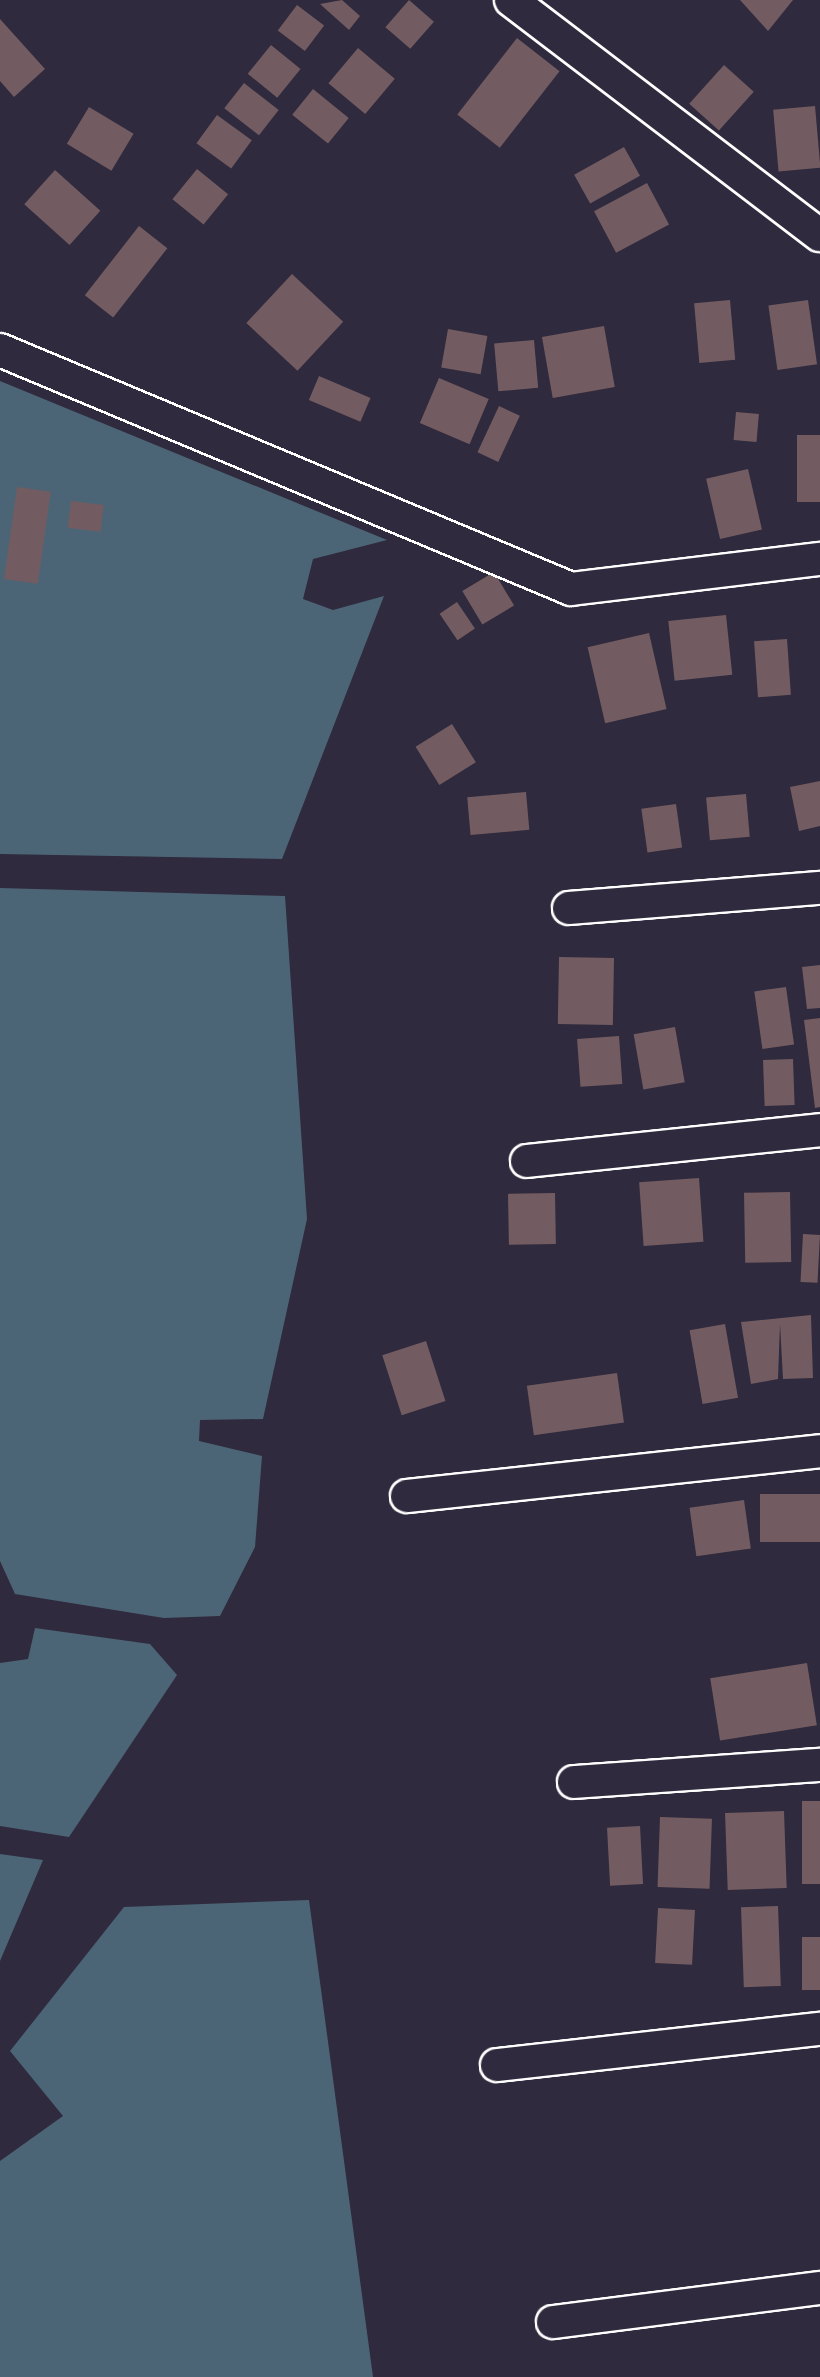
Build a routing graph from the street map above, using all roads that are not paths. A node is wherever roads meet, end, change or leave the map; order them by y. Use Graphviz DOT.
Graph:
graph roads {
  1 [pos="511,0"];
  2 [pos="820,235"];
  3 [pos="0,350"];
  4 [pos="820,559"];
  5 [pos="820,888"];
  6 [pos="569,908"];
  7 [pos="820,1130"];
  8 [pos="527,1161"];
  9 [pos="820,1451"];
  10 [pos="407,1496"];
  11 [pos="820,1765"];
  12 [pos="574,1782"];
  13 [pos="820,2029"];
  14 [pos="497,2065"];
  15 [pos="820,2288"];
  16 [pos="553,2322"];
  1 -- 2 [label="street"];
  3 -- 4 [label="street"];
  5 -- 6 [label="street"];
  7 -- 8 [label="street"];
  9 -- 10 [label="street"];
  11 -- 12 [label="street"];
  13 -- 14 [label="street"];
  15 -- 16 [label="street"];
}
